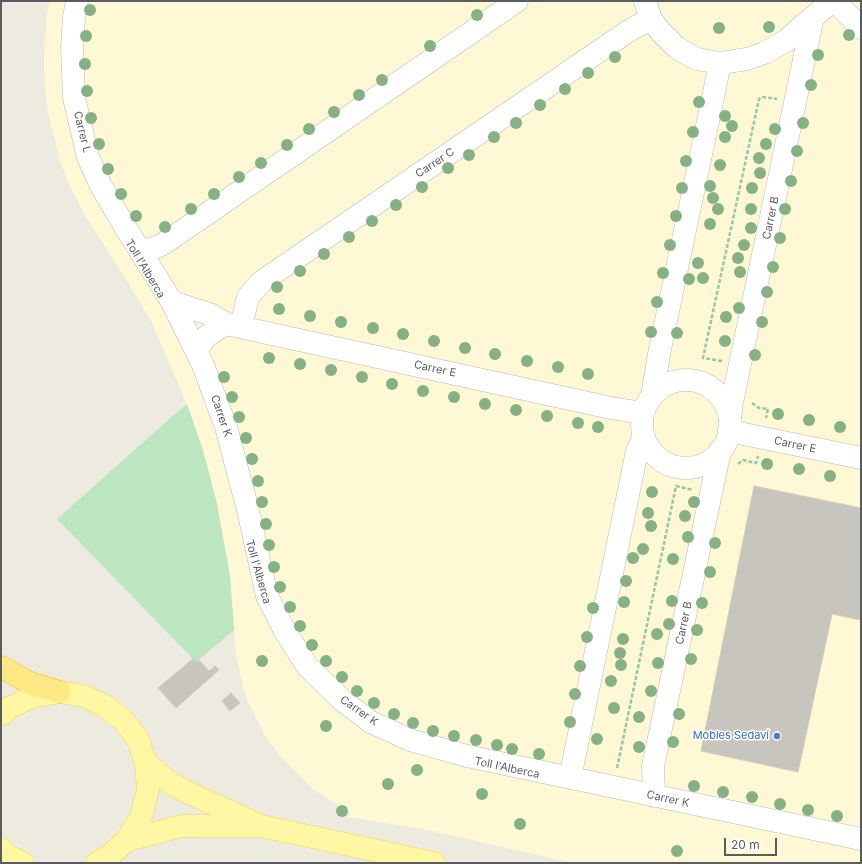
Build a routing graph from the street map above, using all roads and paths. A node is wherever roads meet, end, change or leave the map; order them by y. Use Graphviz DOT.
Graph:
graph roads {
  1 [pos="77,1"];
  2 [pos="517,1"];
  3 [pos="834,1"];
  4 [pos="648,10"];
  5 [pos="813,17"];
  6 [pos="861,28"];
  7 [pos="720,63"];
  8 [pos="140,251"];
  9 [pos="172,302"];
  10 [pos="234,325"];
  11 [pos="196,350"];
  12 [pos="648,404"];
  13 [pos="730,425"];
  14 [pos="644,437"];
  15 [pos="720,451"];
  16 [pos="861,458"];
  17 [pos="1,667"];
  18 [pos="60,692"];
  19 [pos="1,715"];
  20 [pos="146,762"];
  21 [pos="570,778"];
  22 [pos="654,796"];
  23 [pos="261,826"];
  24 [pos="861,839"];
  25 [pos="127,840"];
  26 [pos="1,849"];
  27 [pos="22,863"];
  28 [pos="97,863"];
  29 [pos="434,863"];
  1 -- 8 [label="street, Carrer L"];
  2 -- 8 [label="street"];
  3 -- 5 [label="street"];
  3 -- 6 [label="street"];
  4 -- 7 [label="street"];
  4 -- 10 [label="street, Carrer C"];
  5 -- 7 [label="street"];
  5 -- 13 [label="street, Carrer B"];
  7 -- 12 [label="street"];
  8 -- 9 [label="street, Carrer K"];
  9 -- 10 [label="street, Carrer E"];
  9 -- 11 [label="street, Carrer K"];
  10 -- 11 [label="street"];
  10 -- 12 [label="street, Carrer E"];
  11 -- 21 [label="street, Carrer K"];
  12 -- 13 [label="street"];
  12 -- 14 [label="street"];
  13 -- 15 [label="street"];
  13 -- 16 [label="street, Carrer E"];
  14 -- 15 [label="street"];
  14 -- 21 [label="street"];
  15 -- 22 [label="street, Carrer B"];
  17 -- 18 [label="highway"];
  18 -- 19 [label="main road"];
  18 -- 20 [label="main road"];
  20 -- 23 [label="main road"];
  20 -- 25 [label="main road"];
  21 -- 22 [label="street, Carrer K"];
  22 -- 24 [label="street, Carrer K"];
  23 -- 25 [label="main road"];
  23 -- 29 [label="main road"];
  25 -- 28 [label="main road"];
  26 -- 27 [label="main road"];
}
